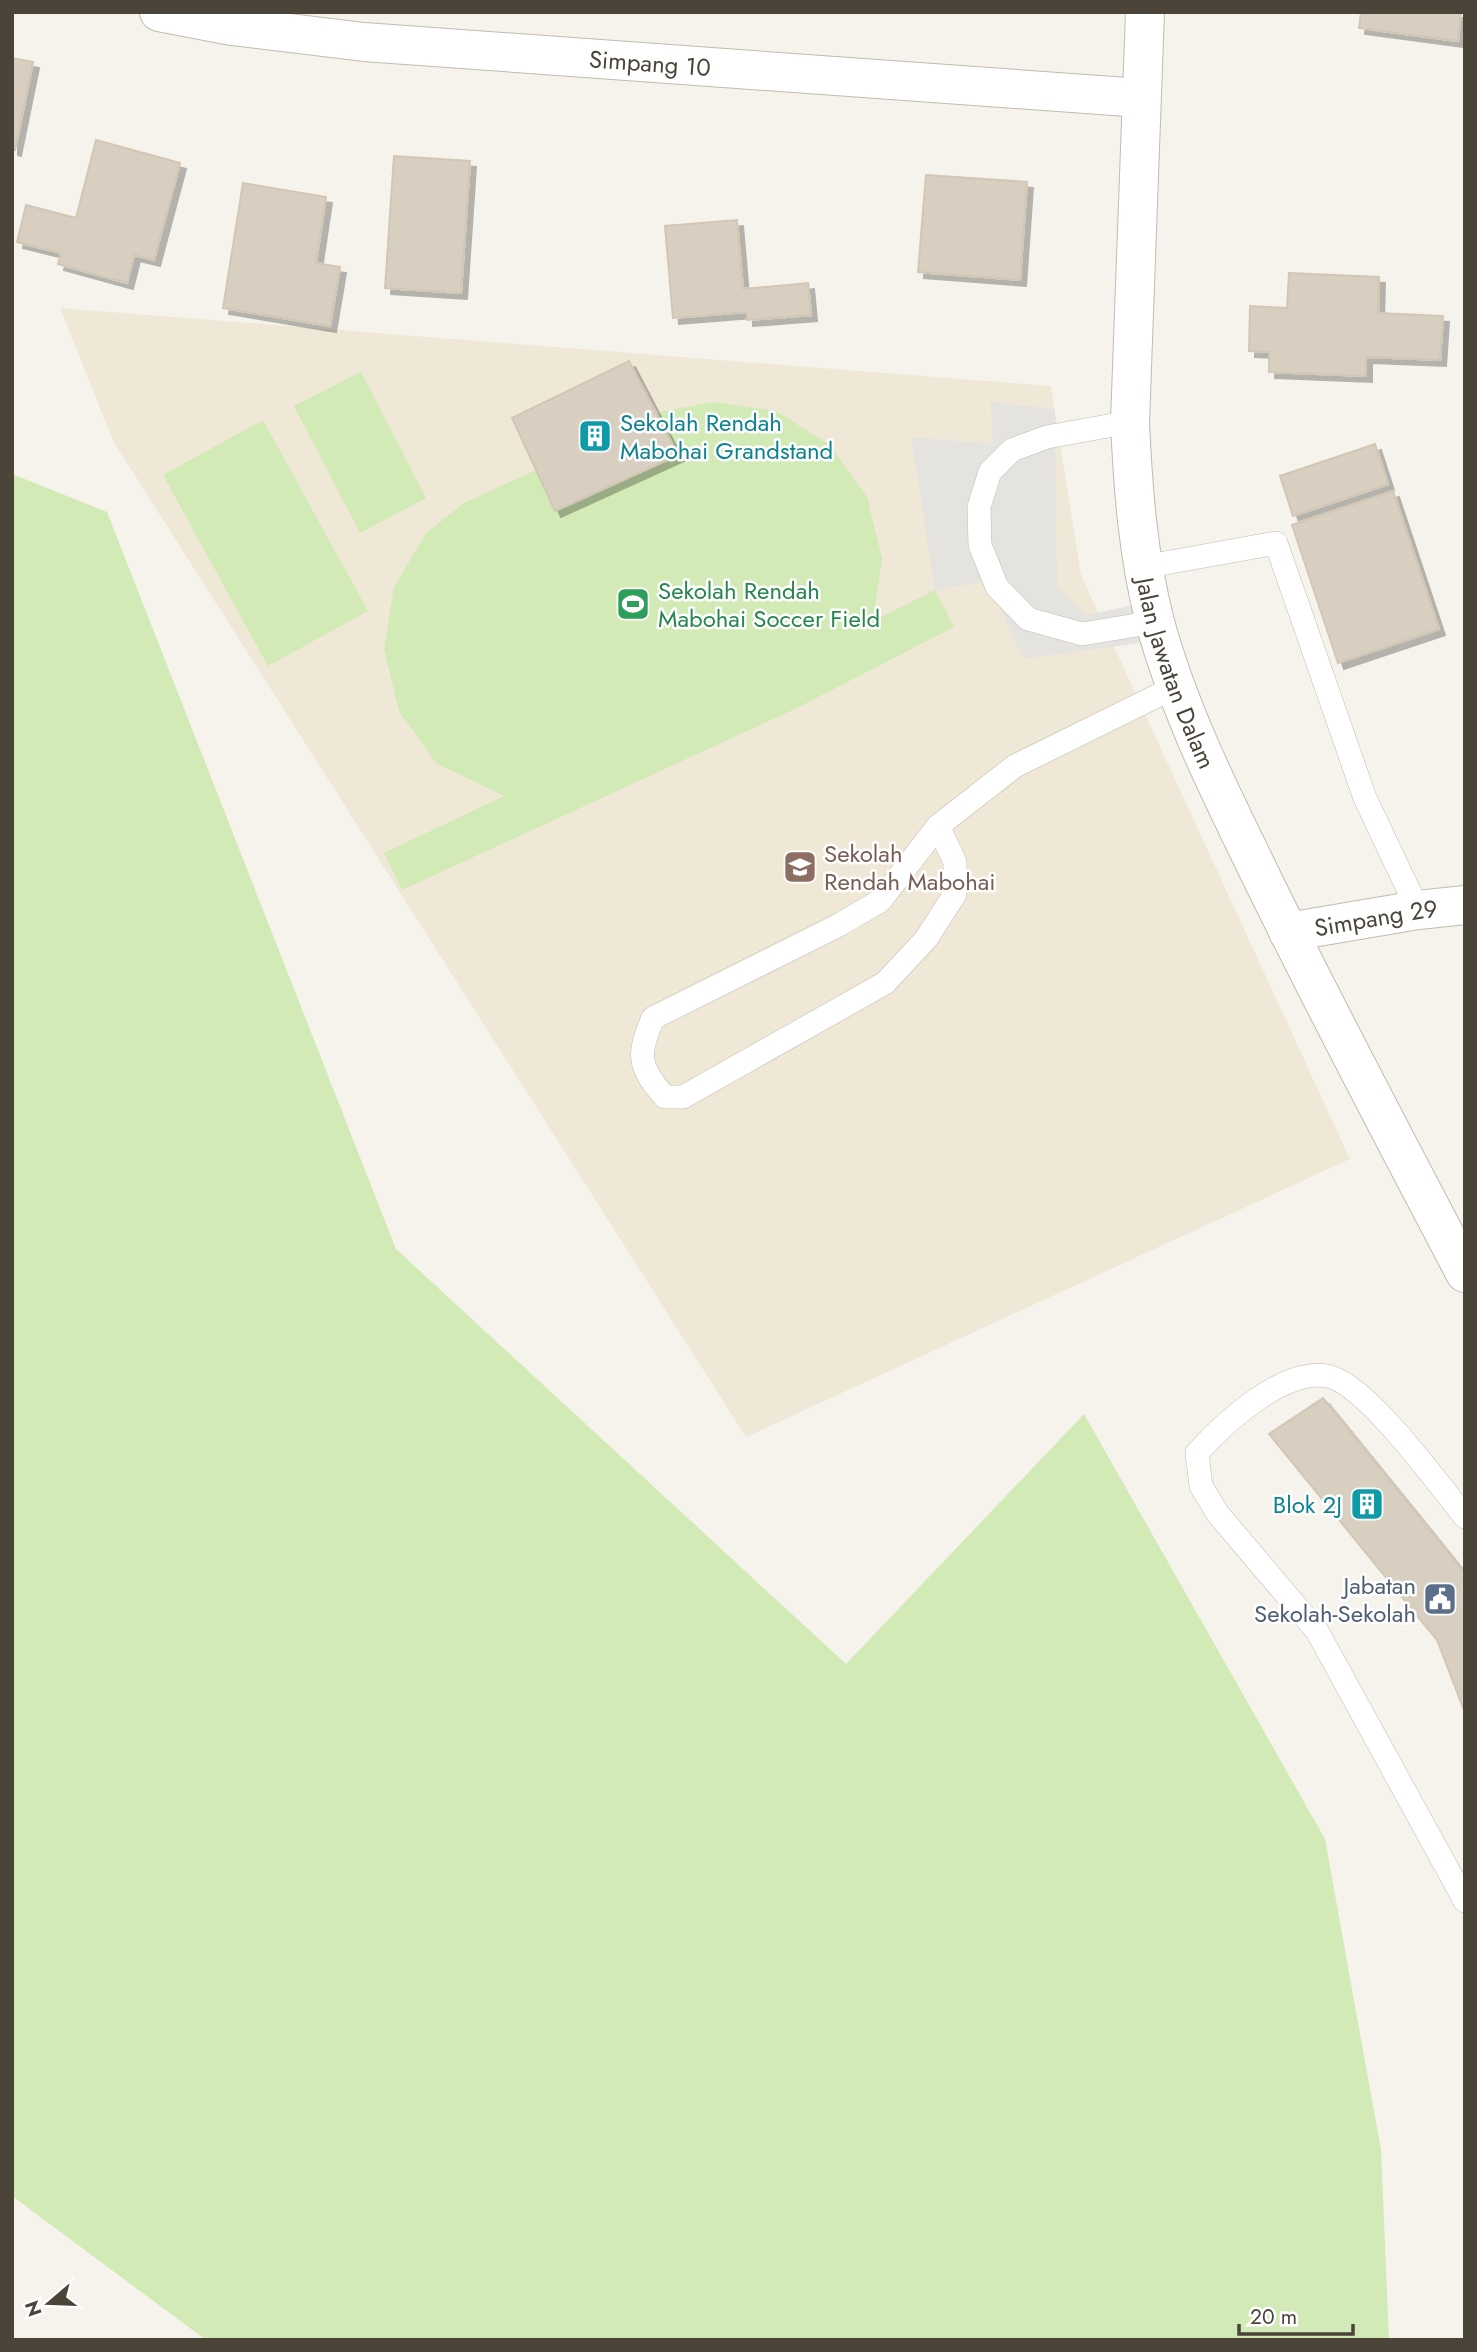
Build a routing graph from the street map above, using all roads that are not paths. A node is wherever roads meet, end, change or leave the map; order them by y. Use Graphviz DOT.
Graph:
graph roads {
  1 [pos="159,12"];
  2 [pos="1145,12"];
  3 [pos="1141,98"];
  4 [pos="1130,422"];
  5 [pos="1143,567"];
  6 [pos="1155,622"];
  7 [pos="1175,687"];
  8 [pos="938,826"];
  9 [pos="1465,905"];
  10 [pos="1418,910"];
  11 [pos="1288,932"];
  12 [pos="1465,1273"];
  13 [pos="1465,1517"];
  14 [pos="1465,1901"];
  1 -- 3 [label="street, Simpang 10"];
  2 -- 3 [label="street, Jalan Jawatan Dalam"];
  3 -- 4 [label="street, Jalan Jawatan Dalam"];
  4 -- 5 [label="street, Jalan Jawatan Dalam"];
  4 -- 6 [label="lane"];
  5 -- 6 [label="street, Jalan Jawatan Dalam"];
  5 -- 10 [label="lane"];
  6 -- 7 [label="street, Jalan Jawatan Dalam"];
  7 -- 8 [label="lane"];
  7 -- 11 [label="street, Jalan Jawatan Dalam"];
  8 -- 8 [label="lane"];
  9 -- 10 [label="street, Simpang 29"];
  10 -- 11 [label="street, Simpang 29"];
  11 -- 12 [label="street, Jalan Jawatan Dalam"];
  13 -- 14 [label="lane"];
}
